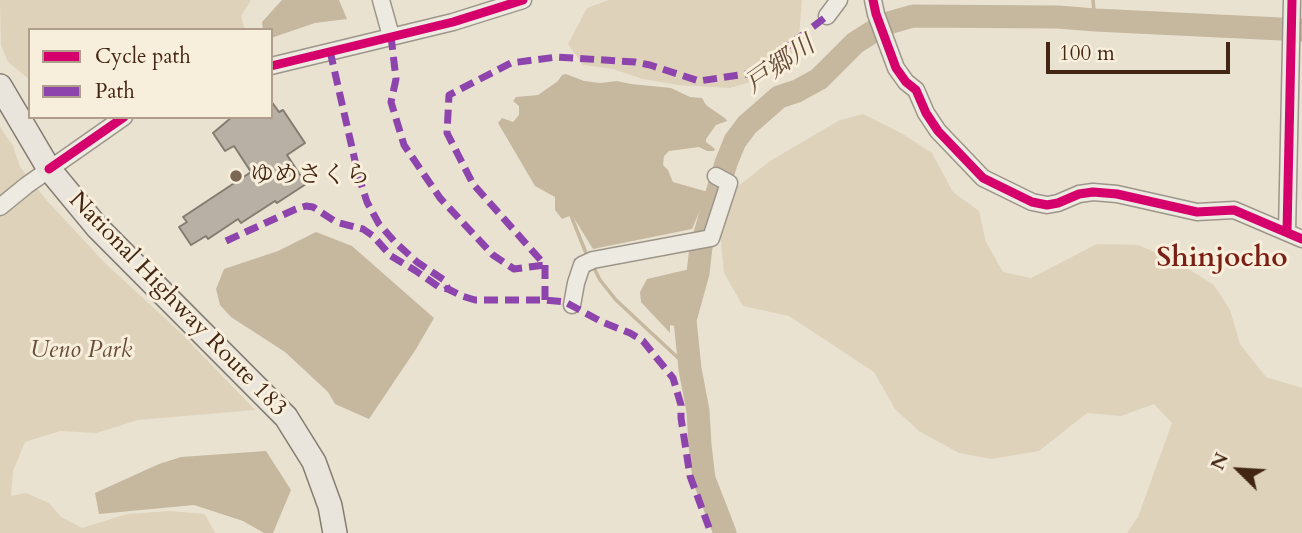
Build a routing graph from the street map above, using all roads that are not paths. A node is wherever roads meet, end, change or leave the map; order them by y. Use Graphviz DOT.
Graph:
graph roads {
  1 [pos="382,0"];
  2 [pos="523,0"];
  3 [pos="839,0"];
  4 [pos="1292,0"];
  5 [pos="874,12"];
  6 [pos="827,16"];
  7 [pos="391,36"];
  8 [pos="273,66"];
  9 [pos="0,86"];
  10 [pos="121,119"];
  11 [pos="49,169"];
  12 [pos="720,179"];
  13 [pos="0,207"];
  14 [pos="1287,232"];
  15 [pos="1302,239"];
  16 [pos="572,305"];
  17 [pos="335,533"];
  1 -- 7 [label="street"];
  2 -- 7 [label="street"];
  3 -- 6 [label="street"];
  4 -- 14 [label="street"];
  5 -- 14 [label="street"];
  7 -- 8 [label="street"];
  9 -- 11 [label="highway, National Highway Route 183"];
  10 -- 11 [label="street"];
  11 -- 13 [label="street"];
  11 -- 17 [label="highway, National Highway Route 183"];
  12 -- 16 [label="street"];
  14 -- 15 [label="street"];
}
